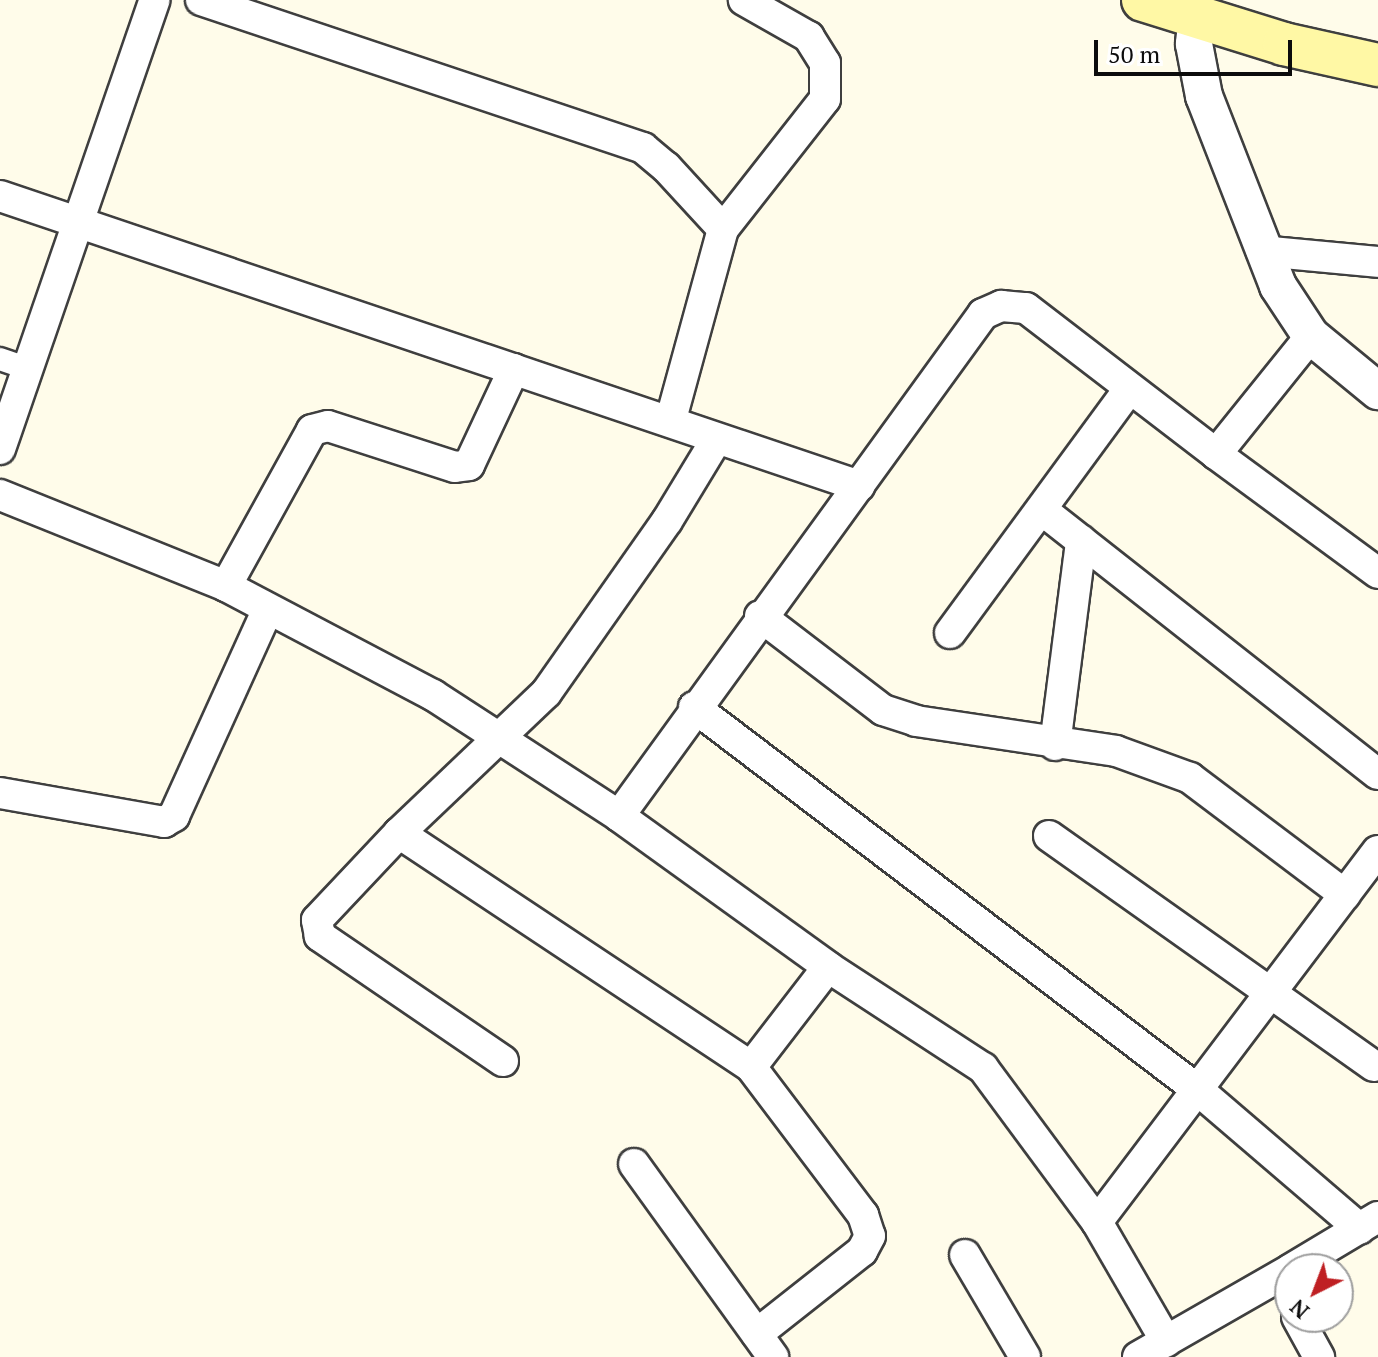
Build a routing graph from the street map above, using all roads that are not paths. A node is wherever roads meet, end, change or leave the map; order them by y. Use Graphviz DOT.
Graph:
graph roads {
  1 [pos="155,0"];
  2 [pos="201,0"];
  3 [pos="744,0"];
  4 [pos="1143,0"];
  5 [pos="1199,9"];
  6 [pos="1378,65"];
  7 [pos="0,196"];
  8 [pos="76,221"];
  9 [pos="723,229"];
  10 [pos="1262,251"];
  11 [pos="1378,262"];
  12 [pos="1311,336"];
  13 [pos="0,359"];
  14 [pos="29,369"];
  15 [pos="514,369"];
  16 [pos="1129,389"];
  17 [pos="1378,391"];
  18 [pos="671,419"];
  19 [pos="716,440"];
  20 [pos="0,449"];
  21 [pos="1216,454"];
  22 [pos="859,486"];
  23 [pos="0,495"];
  24 [pos="1042,510"];
  25 [pos="1081,541"];
  26 [pos="1378,573"];
  27 [pos="226,586"];
  28 [pos="268,609"];
  29 [pos="760,616"];
  30 [pos="950,633"];
  31 [pos="694,707"];
  32 [pos="502,737"];
  33 [pos="1055,745"];
  34 [pos="1378,774"];
  35 [pos="0,793"];
  36 [pos="619,816"];
  37 [pos="399,833"];
  38 [pos="1049,836"];
  39 [pos="1378,851"];
  40 [pos="1345,895"];
  41 [pos="828,967"];
  42 [pos="1270,992"];
  43 [pos="503,1061"];
  44 [pos="1374,1066"];
  45 [pos="751,1067"];
  46 [pos="1198,1090"];
  47 [pos="634,1164"];
  48 [pos="1097,1222"];
  49 [pos="1369,1223"];
  50 [pos="1326,1253"];
  51 [pos="965,1255"];
  52 [pos="1274,1287"];
  53 [pos="1306,1333"];
  54 [pos="1166,1341"];
  55 [pos="765,1345"];
  56 [pos="1025,1357"];
  57 [pos="1138,1357"];
  58 [pos="1319,1357"];
  1 -- 8 [label="street"];
  2 -- 9 [label="street"];
  3 -- 9 [label="street"];
  4 -- 5 [label="main road"];
  5 -- 6 [label="main road"];
  5 -- 10 [label="street"];
  7 -- 8 [label="street"];
  8 -- 14 [label="street"];
  8 -- 15 [label="street"];
  9 -- 18 [label="street"];
  10 -- 11 [label="street"];
  10 -- 12 [label="street"];
  12 -- 17 [label="street"];
  12 -- 21 [label="street"];
  13 -- 14 [label="street"];
  14 -- 20 [label="street"];
  15 -- 18 [label="street"];
  15 -- 27 [label="street"];
  16 -- 21 [label="street"];
  16 -- 22 [label="street"];
  16 -- 24 [label="street"];
  18 -- 19 [label="street"];
  19 -- 22 [label="street"];
  19 -- 32 [label="street"];
  21 -- 26 [label="street"];
  22 -- 29 [label="street"];
  23 -- 27 [label="street"];
  24 -- 25 [label="street"];
  24 -- 30 [label="street"];
  25 -- 33 [label="street"];
  25 -- 34 [label="street"];
  27 -- 28 [label="street"];
  28 -- 32 [label="street"];
  28 -- 35 [label="street"];
  29 -- 31 [label="street"];
  29 -- 33 [label="street"];
  31 -- 36 [label="street"];
  31 -- 46 [label="street"];
  32 -- 36 [label="street"];
  32 -- 37 [label="street"];
  33 -- 40 [label="street"];
  36 -- 41 [label="street"];
  37 -- 43 [label="street"];
  37 -- 45 [label="street"];
  38 -- 42 [label="street"];
  39 -- 40 [label="street"];
  40 -- 42 [label="street"];
  41 -- 45 [label="street"];
  41 -- 48 [label="street"];
  42 -- 44 [label="street"];
  42 -- 46 [label="street"];
  45 -- 55 [label="street"];
  46 -- 48 [label="street"];
  46 -- 49 [label="street"];
  47 -- 55 [label="street"];
  48 -- 54 [label="street"];
  49 -- 50 [label="street"];
  51 -- 56 [label="street"];
  52 -- 54 [label="street"];
  53 -- 58 [label="street"];
  54 -- 57 [label="street"];
}
